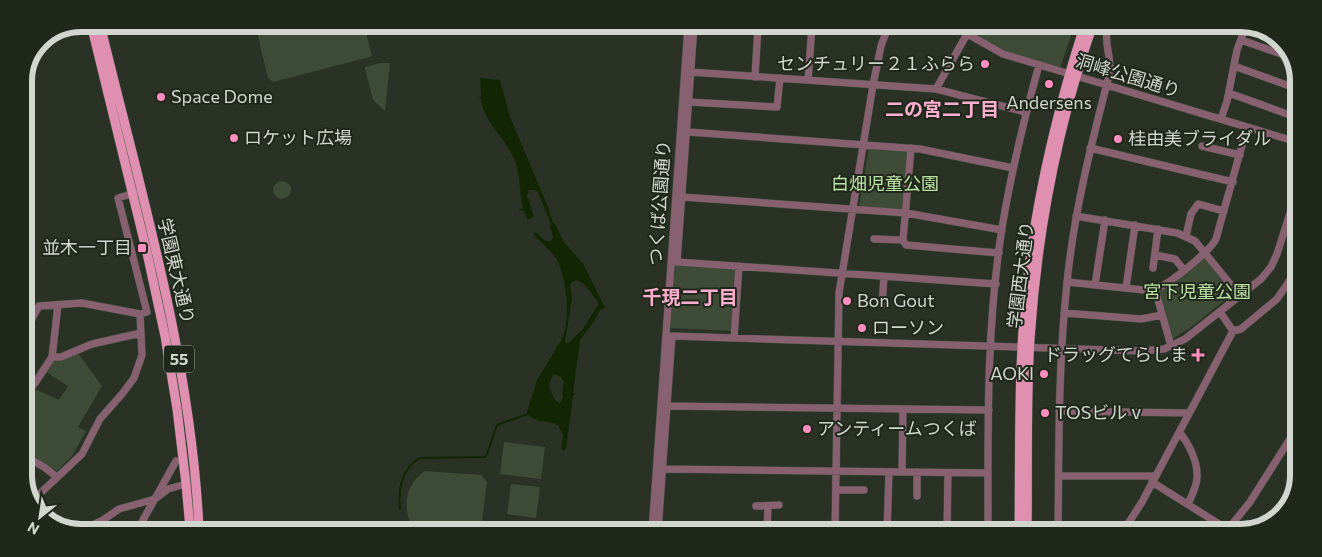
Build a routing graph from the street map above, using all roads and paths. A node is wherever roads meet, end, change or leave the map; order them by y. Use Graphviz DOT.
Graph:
graph roads {
  1 [pos="93,33"];
  2 [pos="102,33"];
  3 [pos="688,33"];
  4 [pos="693,33"];
  5 [pos="758,33"];
  6 [pos="811,33"];
  7 [pos="886,33"];
  8 [pos="1082,33"];
  9 [pos="1090,33"];
  10 [pos="1107,33"];
  11 [pos="1243,33"];
  12 [pos="967,34"];
  13 [pos="1241,40"];
  14 [pos="1280,54"];
  15 [pos="1038,65"];
  16 [pos="1234,66"];
  17 [pos="690,72"];
  18 [pos="1072,75"];
  19 [pos="755,77"];
  20 [pos="780,78"];
  21 [pos="808,80"];
  22 [pos="874,85"];
  23 [pos="1106,85"];
  24 [pos="1289,86"];
  25 [pos="936,89"];
  26 [pos="1229,93"];
  27 [pos="689,102"];
  28 [pos="1025,112"];
  29 [pos="1289,115"];
  30 [pos="1221,119"];
  31 [pos="1248,127"];
  32 [pos="688,132"];
  33 [pos="1289,139"];
  34 [pos="864,144"];
  35 [pos="1202,146"];
  36 [pos="911,148"];
  37 [pos="1090,148"];
  38 [pos="1240,155"];
  39 [pos="1013,168"];
  40 [pos="1233,182"];
  41 [pos="137,192"];
  42 [pos="682,197"];
  43 [pos="853,209"];
  44 [pos="1224,211"];
  45 [pos="906,213"];
  46 [pos="1076,216"];
  47 [pos="1105,220"];
  48 [pos="1289,225"];
  49 [pos="1135,226"];
  50 [pos="1158,229"];
  51 [pos="1002,230"];
  52 [pos="1186,236"];
  53 [pos="874,239"];
  54 [pos="903,240"];
  55 [pos="1205,252"];
  56 [pos="999,253"];
  57 [pos="1154,255"];
  58 [pos="739,266"];
  59 [pos="1153,268"];
  60 [pos="1184,270"];
  61 [pos="842,274"];
  62 [pos="884,277"];
  63 [pos="1290,281"];
  64 [pos="1067,282"];
  65 [pos="996,284"];
  66 [pos="1095,285"];
  67 [pos="1126,288"];
  68 [pos="1155,289"];
  69 [pos="1240,296"];
  70 [pos="58,305"];
  71 [pos="882,305"];
  72 [pos="1220,312"];
  73 [pos="1064,313"];
  74 [pos="140,314"];
  75 [pos="1162,315"];
  76 [pos="33,317"];
  77 [pos="1233,331"];
  78 [pos="141,333"];
  79 [pos="734,338"];
  80 [pos="837,341"];
  81 [pos="990,346"];
  82 [pos="1171,346"];
  83 [pos="1026,348"];
  84 [pos="1061,348"];
  85 [pos="52,357"];
  86 [pos="33,385"];
  87 [pos="667,406"];
  88 [pos="837,408"];
  89 [pos="903,409"];
  90 [pos="989,410"];
  91 [pos="1059,411"];
  92 [pos="1189,413"];
  93 [pos="1180,433"];
  94 [pos="1290,440"];
  95 [pos="33,461"];
  96 [pos="176,462"];
  97 [pos="663,469"];
  98 [pos="836,471"];
  99 [pos="889,472"];
  100 [pos="902,472"];
  101 [pos="917,472"];
  102 [pos="948,472"];
  103 [pos="988,473"];
  104 [pos="1059,476"];
  105 [pos="57,477"];
  106 [pos="1154,479"];
  107 [pos="186,484"];
  108 [pos="836,490"];
  109 [pos="864,490"];
  110 [pos="41,492"];
  111 [pos="917,496"];
  112 [pos="155,499"];
  113 [pos="1188,504"];
  114 [pos="779,505"];
  115 [pos="756,506"];
  116 [pos="768,506"];
  117 [pos="96,524"];
  118 [pos="141,524"];
  119 [pos="190,524"];
  120 [pos="198,524"];
  121 [pos="652,524"];
  122 [pos="659,524"];
  123 [pos="767,524"];
  124 [pos="835,524"];
  125 [pos="888,524"];
  126 [pos="947,524"];
  127 [pos="988,524"];
  128 [pos="1019,524"];
  129 [pos="1027,524"];
  130 [pos="1058,524"];
  131 [pos="1128,524"];
  132 [pos="1216,524"];
  133 [pos="1232,524"];
  1 -- 41 [label="main road, 学園東大通り / 55"];
  2 -- 41 [label="main road, 学園東大通り / 55"];
  3 -- 121 [label="street, つくば公園通り"];
  4 -- 17 [label="street"];
  5 -- 19 [label="street"];
  6 -- 21 [label="street"];
  7 -- 22 [label="street"];
  8 -- 18 [label="main road, 学園西大通り"];
  9 -- 18 [label="main road, 学園西大通り"];
  10 -- 23 [label="street"];
  11 -- 13 [label="street"];
  12 -- 15 [label="street, 洞峰公園通り"];
  12 -- 25 [label="street"];
  13 -- 14 [label="street"];
  13 -- 16 [label="street"];
  15 -- 18 [label="street, 洞峰公園通り"];
  15 -- 28 [label="street"];
  16 -- 24 [label="street"];
  16 -- 26 [label="street"];
  17 -- 19 [label="street"];
  17 -- 27 [label="street"];
  18 -- 23 [label="street, 洞峰公園通り"];
  18 -- 83 [label="main road, 学園西大通り"];
  19 -- 20 [label="street"];
  20 -- 21 [label="street"];
  20 -- 27 [label="street"];
  21 -- 22 [label="street"];
  22 -- 25 [label="street"];
  22 -- 34 [label="street"];
  23 -- 30 [label="street, 洞峰公園通り"];
  23 -- 37 [label="street"];
  25 -- 28 [label="street"];
  26 -- 29 [label="street"];
  26 -- 30 [label="street"];
  27 -- 32 [label="street"];
  28 -- 39 [label="street"];
  30 -- 31 [label="street, 洞峰公園通り"];
  31 -- 33 [label="street, 洞峰公園通り"];
  31 -- 38 [label="street"];
  32 -- 34 [label="street"];
  32 -- 42 [label="street"];
  34 -- 36 [label="street"];
  34 -- 43 [label="street"];
  35 -- 38 [label="street"];
  36 -- 39 [label="street"];
  36 -- 45 [label="street"];
  37 -- 40 [label="street"];
  37 -- 46 [label="street"];
  38 -- 40 [label="street"];
  39 -- 51 [label="street"];
  40 -- 44 [label="street"];
  41 -- 74 [label="street"];
  41 -- 107 [label="main road, 学園東大通り / 55"];
  41 -- 120 [label="main road, 学園東大通り / 55"];
  42 -- 43 [label="street"];
  42 -- 58 [label="street"];
  43 -- 45 [label="street"];
  43 -- 61 [label="street"];
  44 -- 52 [label="street"];
  44 -- 55 [label="street"];
  45 -- 51 [label="street"];
  45 -- 54 [label="street"];
  46 -- 47 [label="street"];
  46 -- 64 [label="street"];
  47 -- 49 [label="street"];
  47 -- 66 [label="street"];
  48 -- 69 [label="street"];
  49 -- 50 [label="street"];
  49 -- 67 [label="street"];
  50 -- 52 [label="street"];
  50 -- 57 [label="street"];
  51 -- 56 [label="street"];
  52 -- 55 [label="street"];
  53 -- 54 [label="street"];
  54 -- 56 [label="street"];
  55 -- 60 [label="street"];
  55 -- 69 [label="street"];
  56 -- 65 [label="street"];
  57 -- 59 [label="street"];
  57 -- 60 [label="street"];
  58 -- 61 [label="street"];
  58 -- 79 [label="street"];
  60 -- 68 [label="street"];
  61 -- 62 [label="street"];
  61 -- 80 [label="street"];
  62 -- 65 [label="street"];
  62 -- 71 [label="street"];
  63 -- 77 [label="street"];
  64 -- 66 [label="street"];
  64 -- 73 [label="street"];
  65 -- 81 [label="street"];
  66 -- 67 [label="street"];
  67 -- 68 [label="street"];
  68 -- 75 [label="street"];
  69 -- 72 [label="street"];
  70 -- 74 [label="street"];
  70 -- 76 [label="street"];
  70 -- 85 [label="street"];
  72 -- 77 [label="street"];
  72 -- 82 [label="street"];
  73 -- 75 [label="street"];
  73 -- 84 [label="street"];
  74 -- 78 [label="street"];
  75 -- 82 [label="street"];
  77 -- 92 [label="street"];
  78 -- 85 [label="street"];
  78 -- 105 [label="street"];
  79 -- 80 [label="street"];
  79 -- 87 [label="street"];
  80 -- 81 [label="street"];
  80 -- 88 [label="street"];
  81 -- 83 [label="street"];
  81 -- 90 [label="street"];
  82 -- 84 [label="street"];
  83 -- 84 [label="street"];
  83 -- 128 [label="main road, 学園西大通り"];
  83 -- 129 [label="main road, 学園西大通り"];
  84 -- 91 [label="street"];
  85 -- 86 [label="street"];
  87 -- 88 [label="street"];
  87 -- 97 [label="street"];
  88 -- 89 [label="street"];
  88 -- 98 [label="street"];
  89 -- 90 [label="street"];
  89 -- 100 [label="street"];
  90 -- 103 [label="street"];
  91 -- 92 [label="street"];
  91 -- 104 [label="street"];
  92 -- 93 [label="street"];
  93 -- 106 [label="street"];
  93 -- 113 [label="street"];
  94 -- 133 [label="street"];
  95 -- 105 [label="street"];
  96 -- 112 [label="street"];
  97 -- 98 [label="street"];
  97 -- 122 [label="street"];
  98 -- 99 [label="street"];
  98 -- 108 [label="street"];
  99 -- 100 [label="street"];
  99 -- 125 [label="street"];
  100 -- 101 [label="street"];
  101 -- 102 [label="street"];
  101 -- 111 [label="street"];
  102 -- 103 [label="street"];
  102 -- 126 [label="street"];
  103 -- 127 [label="street"];
  104 -- 106 [label="street"];
  104 -- 130 [label="street"];
  105 -- 110 [label="street"];
  106 -- 113 [label="street"];
  106 -- 131 [label="street"];
  107 -- 112 [label="street"];
  107 -- 119 [label="main road, 学園東大通り / 55"];
  108 -- 109 [label="street"];
  108 -- 124 [label="street"];
  112 -- 117 [label="street"];
  112 -- 118 [label="street"];
  113 -- 132 [label="street"];
  114 -- 116 [label="street"];
  115 -- 116 [label="street"];
  116 -- 123 [label="street"];
}
